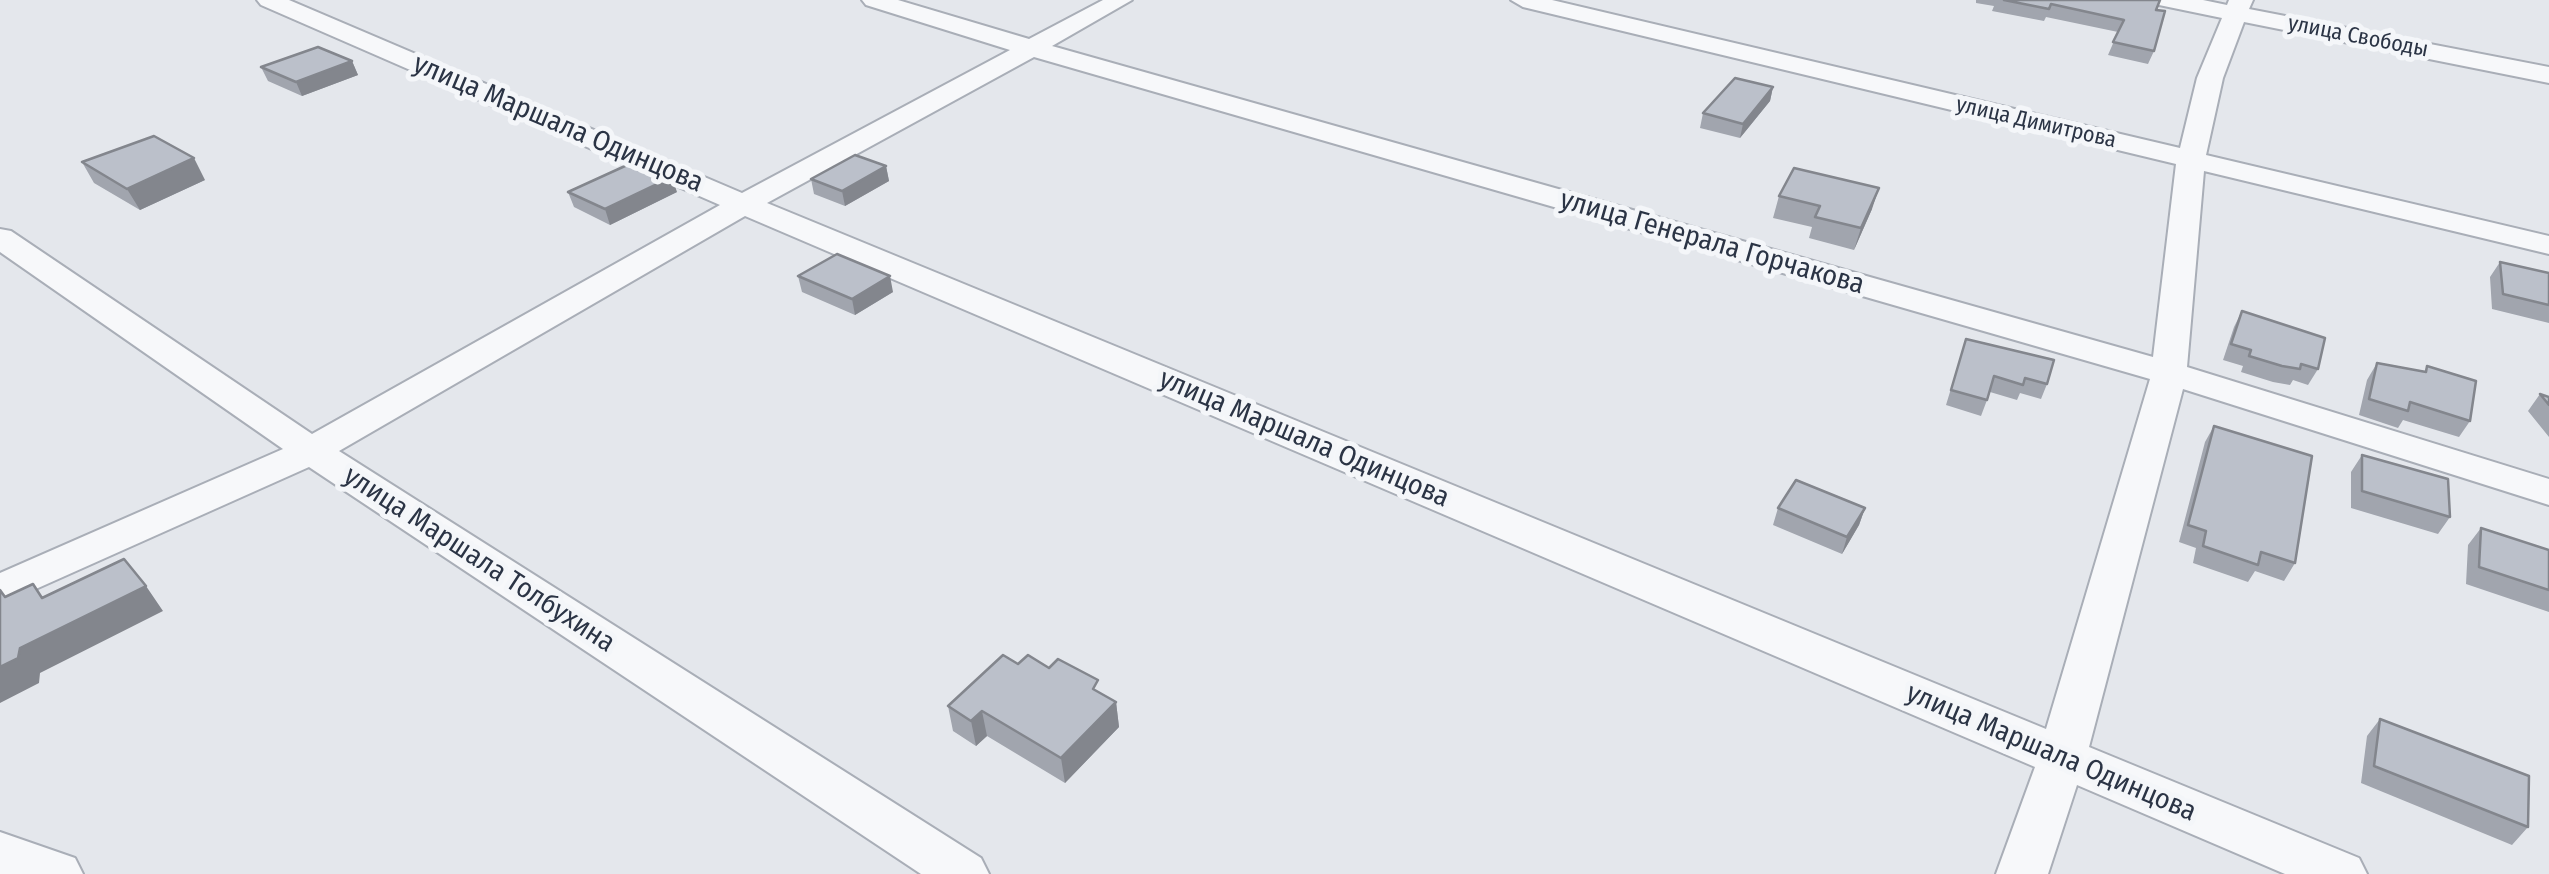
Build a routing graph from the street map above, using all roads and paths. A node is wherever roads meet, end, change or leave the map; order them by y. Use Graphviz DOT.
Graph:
graph roads {
  1 [pos="270,0"];
  2 [pos="874,0"];
  3 [pos="1120,0"];
  4 [pos="1523,0"];
  5 [pos="2167,0"];
  6 [pos="2239,7"];
  7 [pos="1034,49"];
  8 [pos="2549,75"];
  9 [pos="2190,160"];
  10 [pos="744,204"];
  11 [pos="0,238"];
  12 [pos="2549,245"];
  13 [pos="2168,373"];
  14 [pos="311,451"];
  15 [pos="2549,492"];
  16 [pos="0,590"];
  17 [pos="2062,758"];
  18 [pos="0,854"];
  19 [pos="57,874"];
  20 [pos="963,874"];
  21 [pos="2022,874"];
  22 [pos="2340,874"];
  1 -- 10 [label="street, улица Маршала Одинцова"];
  2 -- 7 [label="street, улица Генерала Горчакова"];
  3 -- 7 [label="street"];
  4 -- 9 [label="street, улица Димитрова"];
  5 -- 6 [label="street, улица Свободы"];
  6 -- 8 [label="street, улица Свободы"];
  6 -- 9 [label="street"];
  7 -- 10 [label="street"];
  7 -- 13 [label="street, улица Генерала Горчакова"];
  9 -- 12 [label="street, улица Димитрова"];
  9 -- 13 [label="street"];
  10 -- 14 [label="street"];
  10 -- 17 [label="street, улица Маршала Одинцова"];
  11 -- 14 [label="street, улица Маршала Толбухина"];
  13 -- 15 [label="street, улица Генерала Горчакова"];
  13 -- 17 [label="street"];
  14 -- 16 [label="street"];
  14 -- 20 [label="street, улица Маршала Толбухина"];
  17 -- 21 [label="street"];
  17 -- 22 [label="street, улица Маршала Одинцова"];
  18 -- 19 [label="street"];
}
